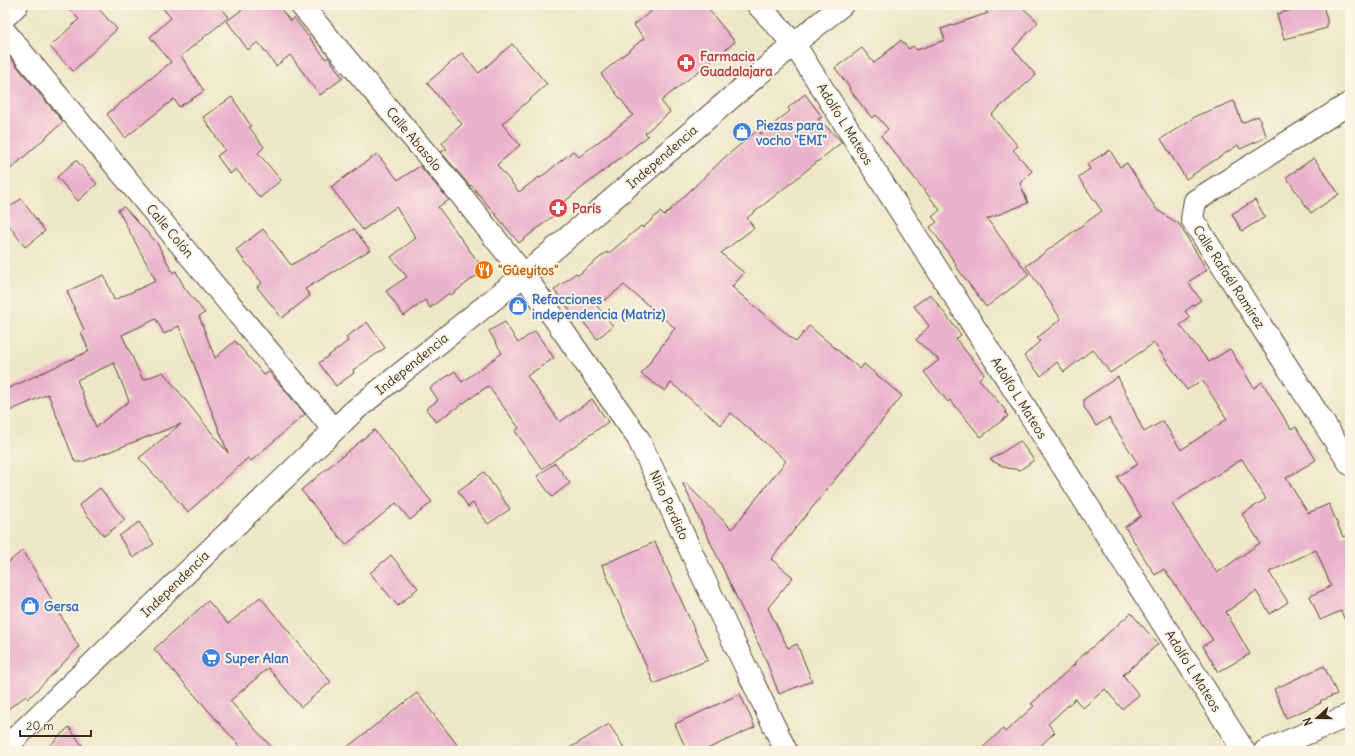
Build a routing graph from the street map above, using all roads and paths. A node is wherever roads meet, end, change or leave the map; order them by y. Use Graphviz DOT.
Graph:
graph roads {
  1 [pos="17,5"];
  2 [pos="301,5"];
  3 [pos="758,5"];
  4 [pos="842,5"];
  5 [pos="5,17"];
  6 [pos="5,32"];
  7 [pos="794,44"];
  8 [pos="1350,103"];
  9 [pos="524,275"];
  10 [pos="334,430"];
  11 [pos="1350,464"];
  12 [pos="1350,715"];
  13 [pos="5,748"];
  14 [pos="786,751"];
  15 [pos="1244,751"];
  16 [pos="1265,751"];
  1 -- 5 [label="street"];
  2 -- 9 [label="street, Calle Abasolo"];
  3 -- 7 [label="street, Adolfo L Mateos"];
  4 -- 7 [label="street, Independencia"];
  6 -- 10 [label="street, Calle Colón"];
  7 -- 9 [label="street, Independencia"];
  7 -- 15 [label="street, Adolfo L Mateos"];
  8 -- 11 [label="street, Calle Rafaél Ramírez"];
  9 -- 10 [label="street, Independencia"];
  9 -- 14 [label="street, Niño Perdido"];
  10 -- 13 [label="street, Independencia"];
  12 -- 16 [label="street"];
}
